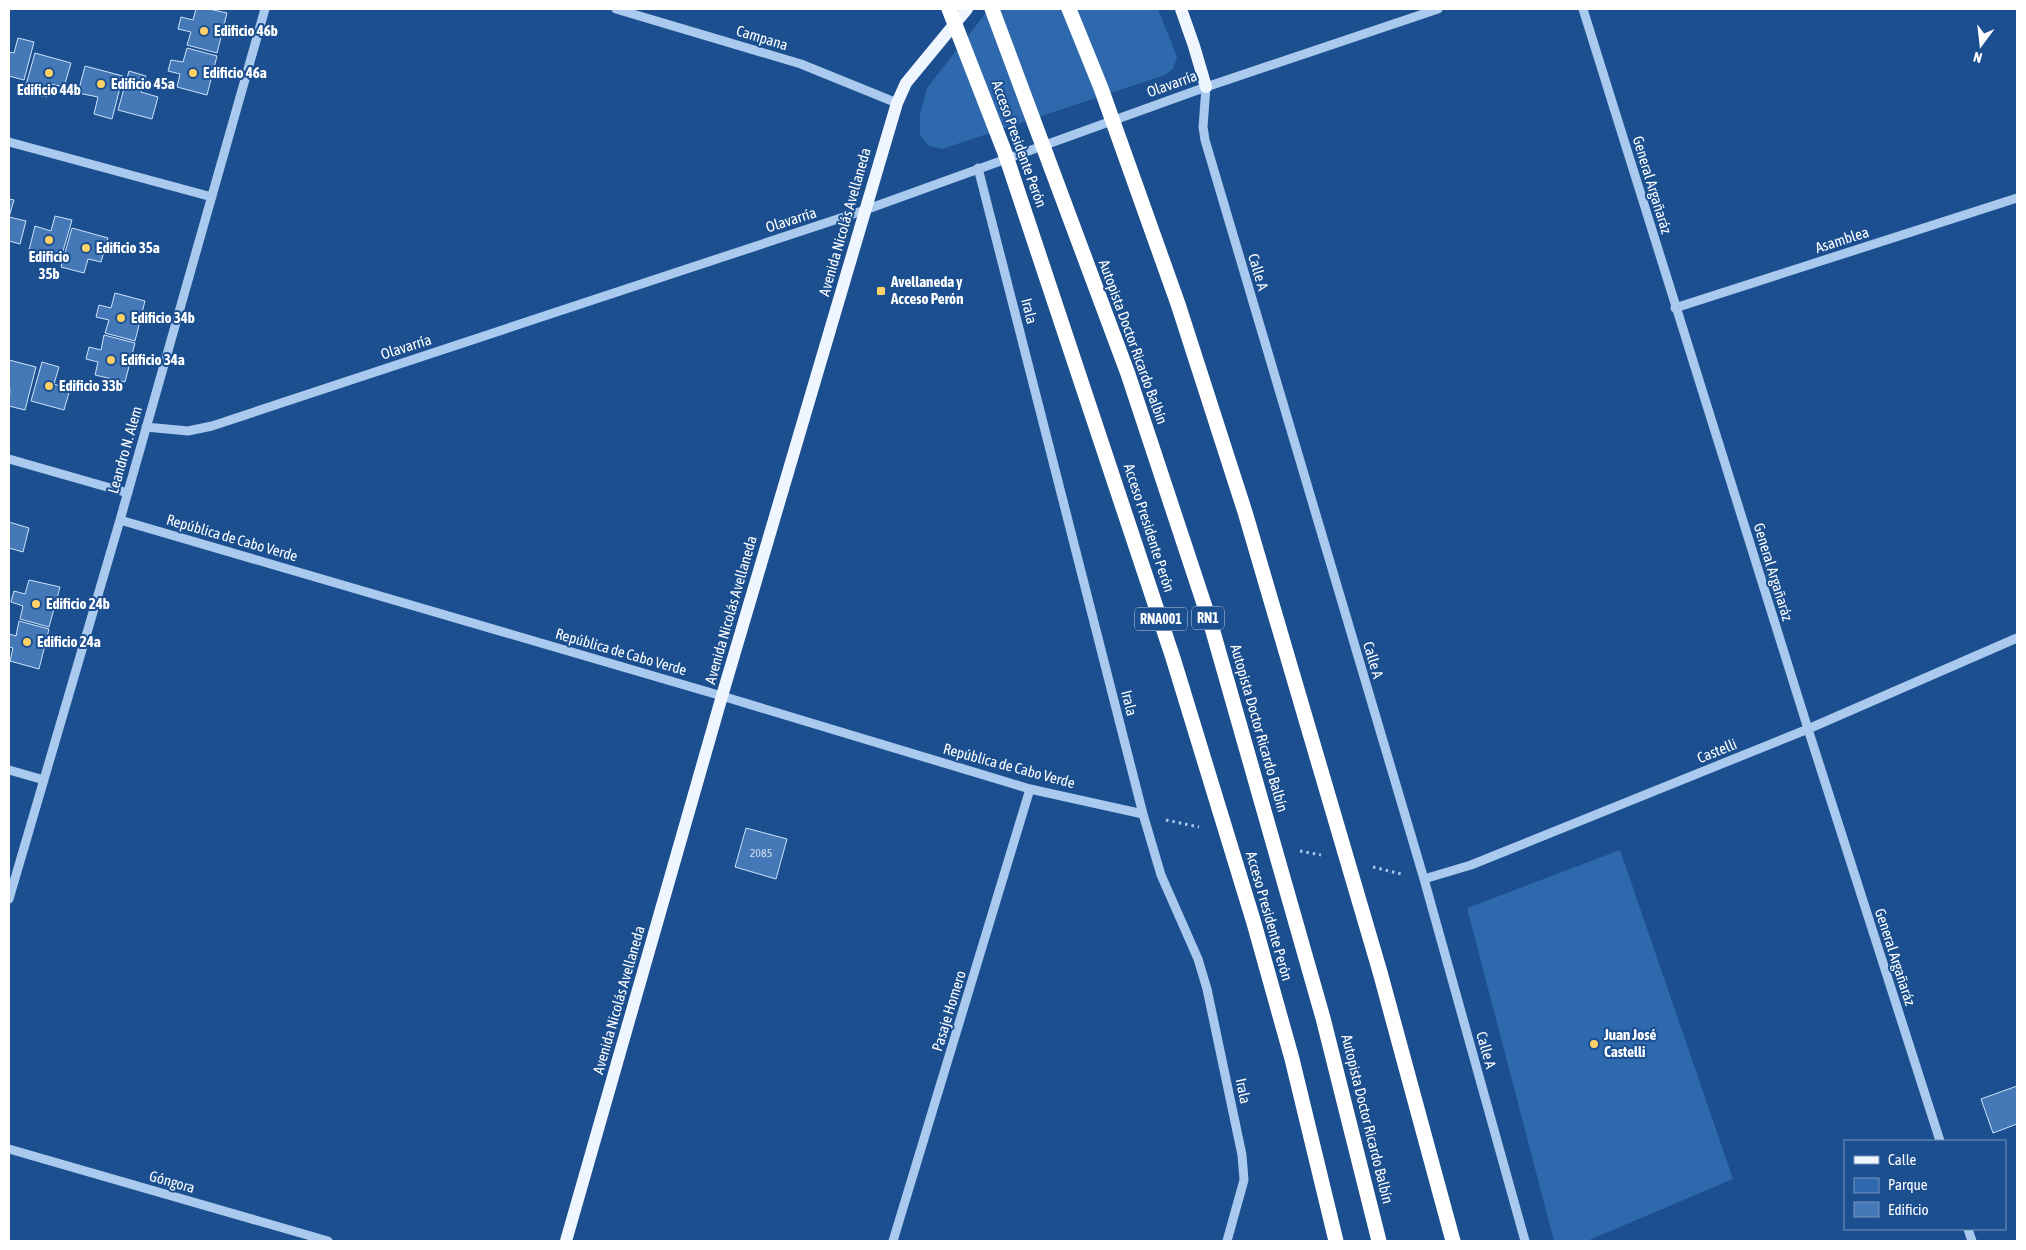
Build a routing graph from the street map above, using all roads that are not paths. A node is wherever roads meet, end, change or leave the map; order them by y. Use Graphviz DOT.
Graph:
graph roads {
  1 [pos="265,9"];
  2 [pos="616,9"];
  3 [pos="949,9"];
  4 [pos="967,9"];
  5 [pos="992,9"];
  6 [pos="1069,9"];
  7 [pos="1181,9"];
  8 [pos="1438,9"];
  9 [pos="1584,9"];
  10 [pos="1206,87"];
  11 [pos="897,103"];
  12 [pos="9,142"];
  13 [pos="978,168"];
  14 [pos="212,196"];
  15 [pos="2017,198"];
  16 [pos="865,210"];
  17 [pos="1675,308"];
  18 [pos="146,427"];
  19 [pos="9,459"];
  20 [pos="128,493"];
  21 [pos="120,520"];
  22 [pos="2017,638"];
  23 [pos="722,696"];
  24 [pos="1808,729"];
  25 [pos="9,770"];
  26 [pos="44,780"];
  27 [pos="1030,788"];
  28 [pos="1144,814"];
  29 [pos="1424,879"];
  30 [pos="9,898"];
  31 [pos="1940,1140"];
  32 [pos="9,1149"];
  33 [pos="328,1241"];
  34 [pos="566,1241"];
  35 [pos="893,1241"];
  36 [pos="1227,1241"];
  37 [pos="1336,1241"];
  38 [pos="1379,1241"];
  39 [pos="1453,1241"];
  40 [pos="1525,1241"];
  1 -- 14 [label="street, Leandro N. Alem"];
  2 -- 11 [label="street, Campana"];
  3 -- 37 [label="highway, Acceso Presidente Perón / RNA001, bridge"];
  4 -- 11 [label="main road, Avenida Nicolás Avellaneda"];
  5 -- 38 [label="highway, Autopista Doctor Ricardo Balbín / RN1, bridge"];
  6 -- 39 [label="highway, bridge"];
  7 -- 10 [label="main road"];
  8 -- 10 [label="street, Olavarría"];
  9 -- 17 [label="street, General Argañaráz"];
  10 -- 13 [label="street, Olavarría"];
  10 -- 29 [label="street, Calle A"];
  11 -- 16 [label="main road, Avenida Nicolás Avellaneda"];
  12 -- 14 [label="street"];
  13 -- 16 [label="street, Olavarría"];
  13 -- 28 [label="street, Irala"];
  14 -- 18 [label="street, Leandro N. Alem"];
  15 -- 17 [label="street, Asamblea"];
  16 -- 18 [label="street, Olavarría"];
  16 -- 23 [label="main road, Avenida Nicolás Avellaneda"];
  17 -- 24 [label="street, General Argañaráz"];
  18 -- 20 [label="street, Leandro N. Alem"];
  19 -- 20 [label="street"];
  20 -- 21 [label="street, Leandro N. Alem"];
  21 -- 23 [label="street, República de Cabo Verde"];
  21 -- 26 [label="street, Leandro N. Alem"];
  22 -- 24 [label="street, Castelli"];
  23 -- 27 [label="street, República de Cabo Verde"];
  23 -- 34 [label="main road, Avenida Nicolás Avellaneda"];
  24 -- 29 [label="street, Castelli"];
  24 -- 31 [label="street, General Argañaráz"];
  25 -- 26 [label="street"];
  26 -- 30 [label="street, Leandro N. Alem"];
  27 -- 28 [label="street, República de Cabo Verde"];
  27 -- 35 [label="street, Pasaje Homero"];
  28 -- 36 [label="street, Irala"];
  29 -- 40 [label="street, Calle A"];
  32 -- 33 [label="street, Góngora"];
}
